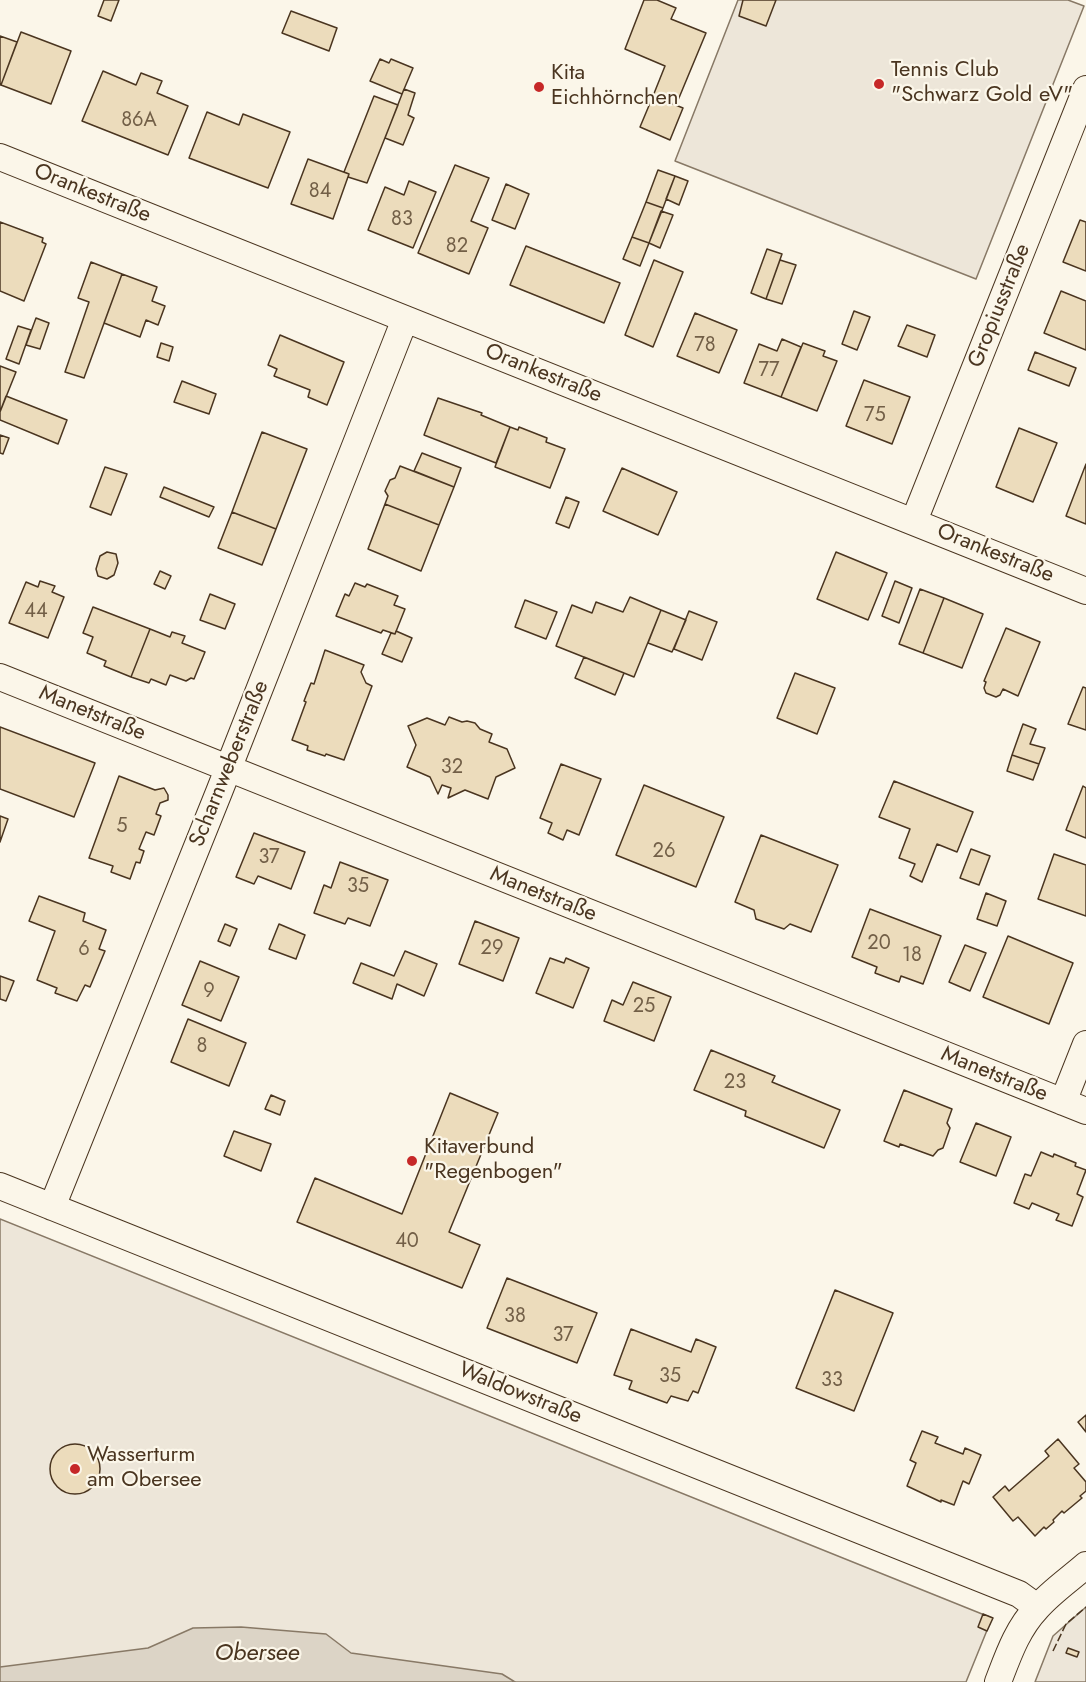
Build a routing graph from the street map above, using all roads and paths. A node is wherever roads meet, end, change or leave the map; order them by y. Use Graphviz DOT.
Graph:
graph roads {
  1 [pos="1086,89"];
  2 [pos="0,157"];
  3 [pos="405,319"];
  4 [pos="914,521"];
  5 [pos="1086,591"];
  6 [pos="0,677"];
  7 [pos="228,769"];
  8 [pos="1086,1044"];
  9 [pos="1074,1106"];
  10 [pos="0,1186"];
  11 [pos="52,1207"];
  12 [pos="1086,1565"];
  13 [pos="1037,1607"];
  14 [pos="998,1682"];
  1 -- 4 [label="street, Gropiusstraße"];
  2 -- 3 [label="street, Orankestraße"];
  3 -- 4 [label="street, Orankestraße"];
  3 -- 7 [label="street, Scharnweberstraße"];
  4 -- 5 [label="street, Orankestraße"];
  6 -- 7 [label="street, Manetstraße"];
  7 -- 9 [label="street, Manetstraße"];
  7 -- 11 [label="street, Scharnweberstraße"];
  8 -- 9 [label="street"];
  10 -- 11 [label="street, Waldowstraße"];
  11 -- 13 [label="street, Waldowstraße"];
  12 -- 13 [label="street"];
  13 -- 14 [label="street"];
}
